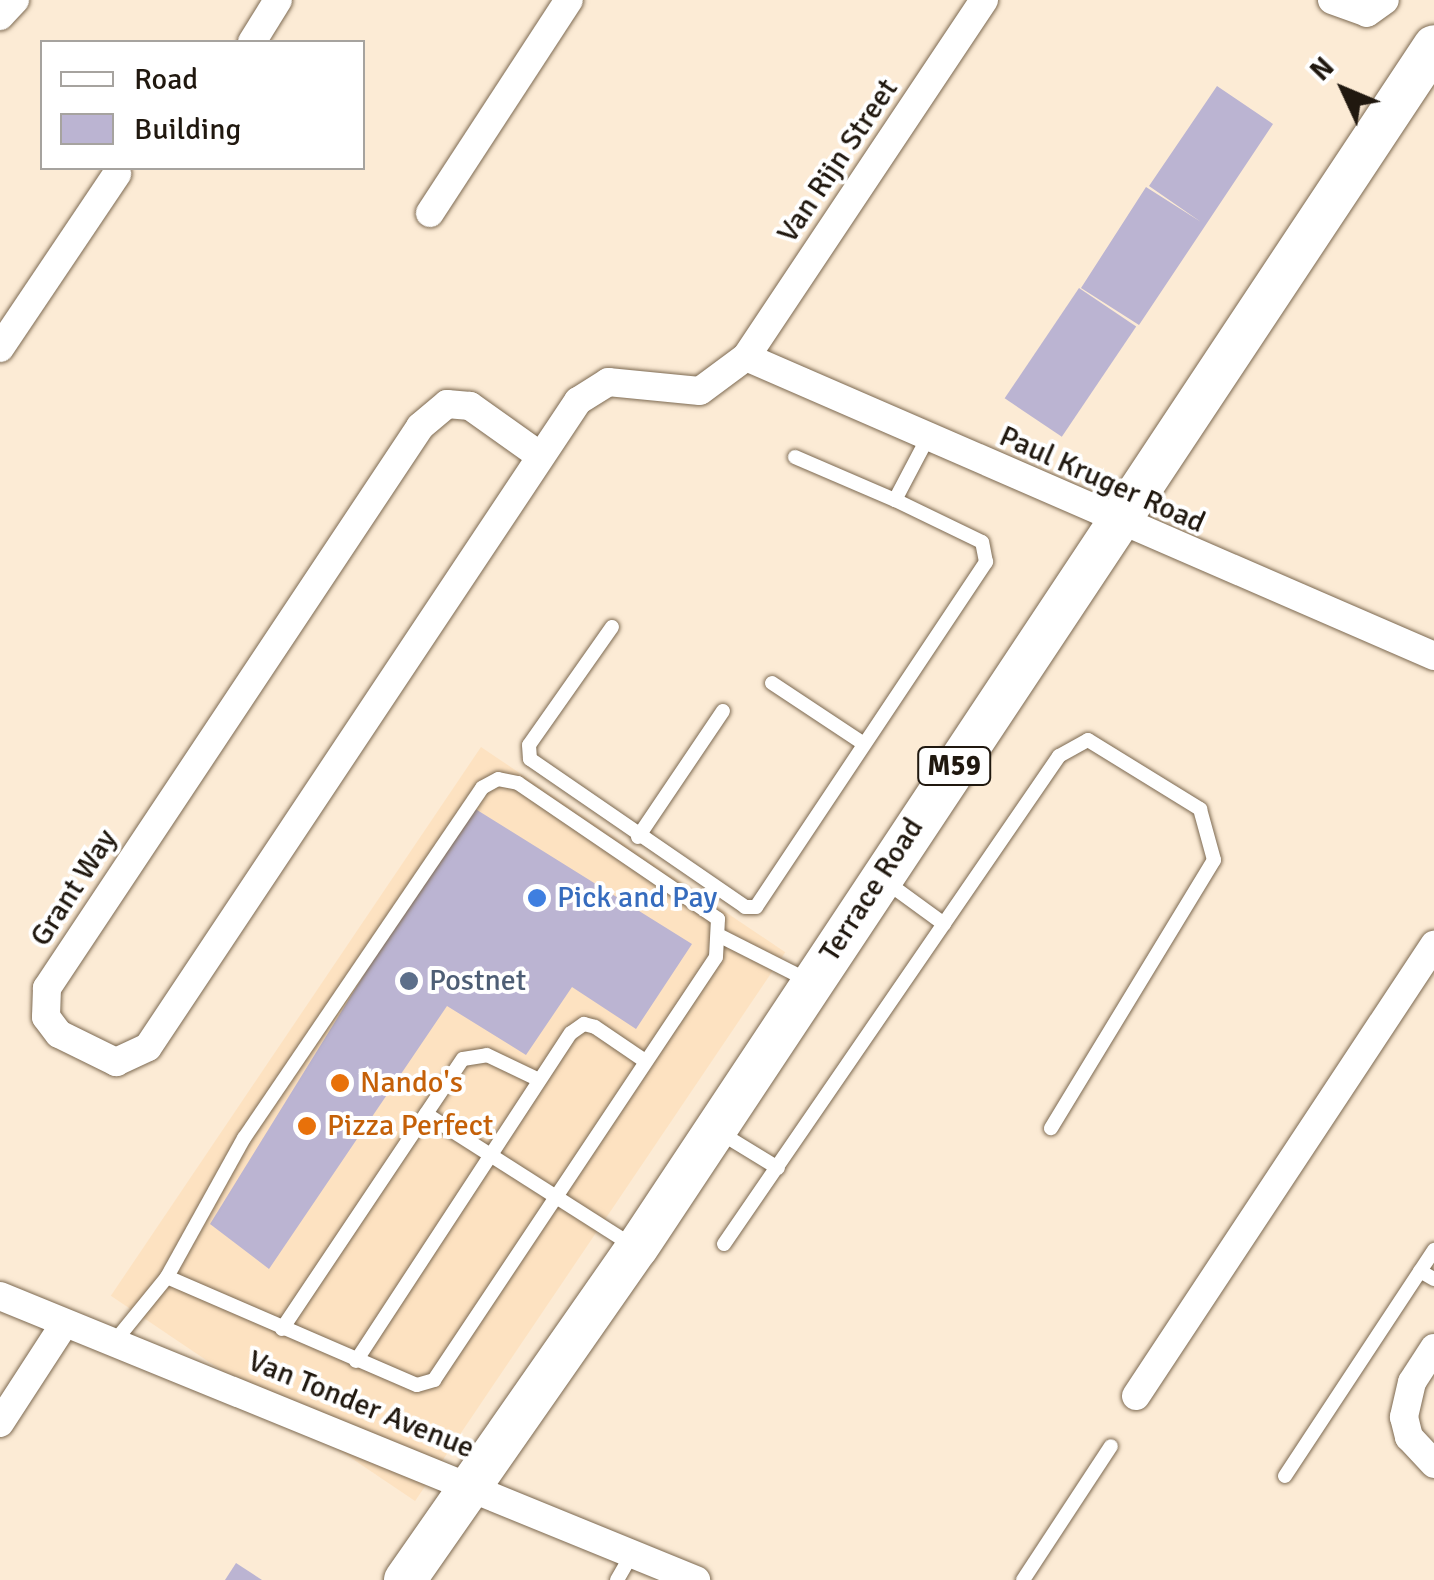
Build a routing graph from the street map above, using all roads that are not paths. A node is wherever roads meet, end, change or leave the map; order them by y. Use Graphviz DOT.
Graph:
graph roads {
  1 [pos="15,0"];
  2 [pos="278,0"];
  3 [pos="569,0"];
  4 [pos="984,0"];
  5 [pos="1332,0"];
  6 [pos="1385,0"];
  7 [pos="0,16"];
  8 [pos="253,40"];
  9 [pos="1434,46"];
  10 [pos="117,174"];
  11 [pos="430,213"];
  12 [pos="0,348"];
  13 [pos="746,357"];
  14 [pos="928,438"];
  15 [pos="539,455"];
  16 [pos="795,457"];
  17 [pos="896,500"];
  18 [pos="1114,522"];
  19 [pos="612,627"];
  20 [pos="1434,656"];
  21 [pos="772,684"];
  22 [pos="723,711"];
  23 [pos="864,744"];
  24 [pos="638,837"];
  25 [pos="880,878"];
  26 [pos="944,924"];
  27 [pos="722,937"];
  28 [pos="1434,945"];
  29 [pos="811,982"];
  30 [pos="645,1061"];
  31 [pos="536,1079"];
  32 [pos="426,1114"];
  33 [pos="1051,1128"];
  34 [pos="714,1130"];
  35 [pos="487,1154"];
  36 [pos="778,1168"];
  37 [pos="558,1198"];
  38 [pos="724,1244"];
  39 [pos="637,1248"];
  40 [pos="1434,1250"];
  41 [pos="1427,1275"];
  42 [pos="167,1276"];
  43 [pos="0,1296"];
  44 [pos="65,1323"];
  45 [pos="282,1329"];
  46 [pos="115,1342"];
  47 [pos="1434,1348"];
  48 [pos="356,1361"];
  49 [pos="1136,1396"];
  50 [pos="0,1423"];
  51 [pos="1111,1446"];
  52 [pos="1428,1459"];
  53 [pos="1285,1476"];
  54 [pos="470,1484"];
  55 [pos="632,1554"];
  56 [pos="404,1580"];
  57 [pos="617,1580"];
  58 [pos="696,1580"];
  59 [pos="1023,1580"];
  1 -- 7 [label="street"];
  2 -- 8 [label="street"];
  3 -- 11 [label="street"];
  4 -- 13 [label="street, Van Rijn Street"];
  5 -- 6 [label="street"];
  9 -- 18 [label="main road, Terrace Road / M59"];
  10 -- 12 [label="street"];
  13 -- 14 [label="street, Paul Kruger Road"];
  13 -- 15 [label="street, Van Rijn Street"];
  14 -- 17 [label="lane"];
  14 -- 18 [label="street, Paul Kruger Road"];
  15 -- 15 [label="street, Grant Way"];
  16 -- 17 [label="lane"];
  17 -- 23 [label="lane"];
  18 -- 20 [label="street, Paul Kruger Road"];
  18 -- 25 [label="main road, Terrace Road / M59"];
  19 -- 24 [label="lane"];
  21 -- 23 [label="lane"];
  22 -- 24 [label="lane"];
  23 -- 24 [label="lane"];
  25 -- 26 [label="lane"];
  25 -- 29 [label="main road, Terrace Road / M59"];
  26 -- 33 [label="lane"];
  26 -- 36 [label="lane"];
  27 -- 29 [label="lane"];
  27 -- 30 [label="lane"];
  27 -- 42 [label="lane"];
  28 -- 49 [label="street"];
  29 -- 34 [label="main road, Terrace Road / M59"];
  30 -- 31 [label="lane"];
  30 -- 37 [label="lane"];
  31 -- 32 [label="lane"];
  31 -- 35 [label="lane"];
  32 -- 35 [label="lane"];
  32 -- 45 [label="lane"];
  34 -- 36 [label="lane"];
  34 -- 39 [label="main road, Terrace Road / M59"];
  35 -- 37 [label="lane"];
  35 -- 48 [label="lane"];
  36 -- 38 [label="lane"];
  37 -- 39 [label="lane"];
  37 -- 48 [label="lane"];
  39 -- 54 [label="main road, Terrace Road / M59"];
  40 -- 41 [label="lane"];
  41 -- 53 [label="lane"];
  42 -- 45 [label="lane"];
  42 -- 46 [label="lane"];
  43 -- 44 [label="street, Van Tonder Avenue"];
  44 -- 46 [label="street, Van Tonder Avenue"];
  44 -- 50 [label="street"];
  45 -- 48 [label="lane"];
  46 -- 54 [label="street, Van Tonder Avenue"];
  47 -- 52 [label="street"];
  51 -- 59 [label="lane"];
  54 -- 55 [label="street, Van Tonder Avenue"];
  54 -- 56 [label="main road, Terrace Road / M59"];
  55 -- 57 [label="lane"];
  55 -- 58 [label="street, Van Tonder Avenue"];
}
